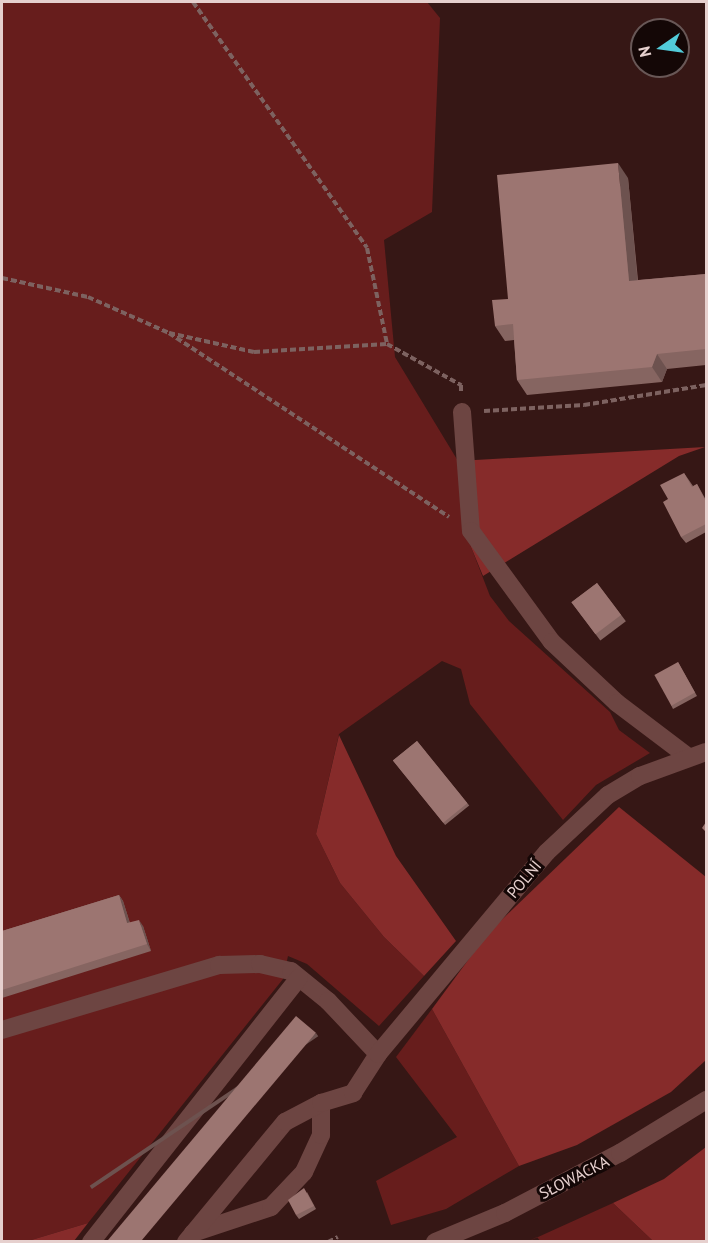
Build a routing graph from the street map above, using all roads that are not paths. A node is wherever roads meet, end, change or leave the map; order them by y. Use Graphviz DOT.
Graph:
graph roads {
  1 [pos="462,412"];
  2 [pos="706,752"];
  3 [pos="687,756"];
  4 [pos="299,978"];
  5 [pos="2,1030"];
  6 [pos="378,1054"];
  7 [pos="706,1100"];
  8 [pos="321,1103"];
  9 [pos="190,1237"];
  10 [pos="91,1242"];
  11 [pos="435,1242"];
  1 -- 3 [label="street"];
  2 -- 3 [label="street, POLNÍ"];
  3 -- 6 [label="street, POLNÍ"];
  4 -- 5 [label="street"];
  4 -- 6 [label="street"];
  4 -- 10 [label="street"];
  6 -- 8 [label="street, POLNÍ"];
  7 -- 11 [label="street, SŁOWACKA"];
  8 -- 9 [label="street, POLNÍ"];
  8 -- 9 [label="street"];
}
